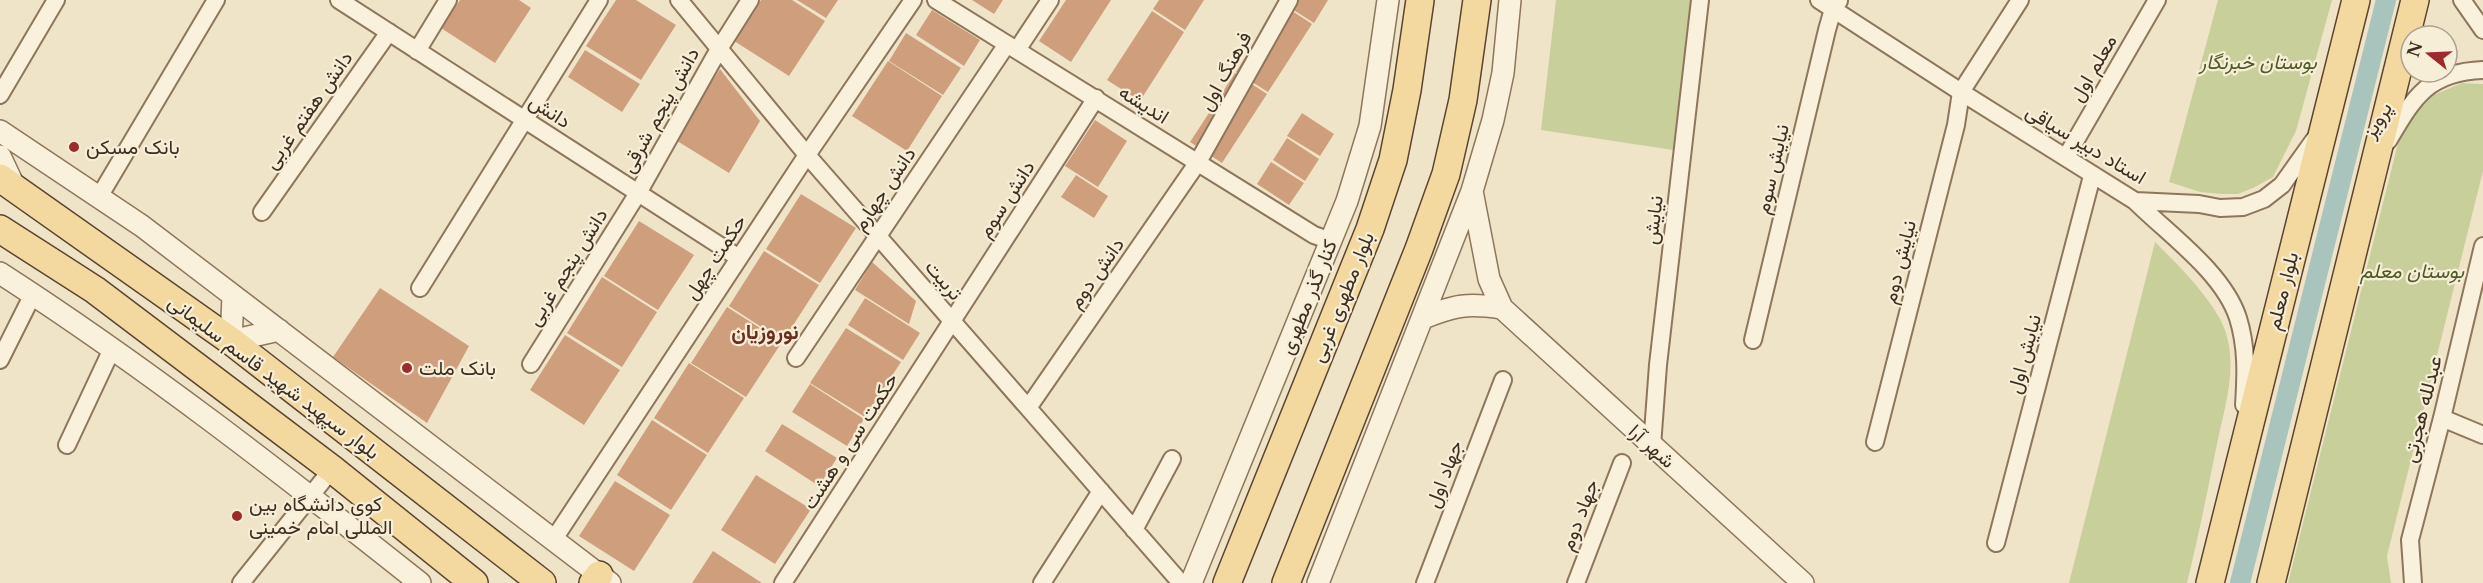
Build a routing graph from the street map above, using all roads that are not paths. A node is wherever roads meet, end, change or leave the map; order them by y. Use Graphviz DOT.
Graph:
graph roads {
  1 [pos="56,0"];
  2 [pos="216,0"];
  3 [pos="339,0"];
  4 [pos="448,0"];
  5 [pos="599,0"];
  6 [pos="679,0"];
  7 [pos="750,0"];
  8 [pos="913,0"];
  9 [pos="936,0"];
  10 [pos="1050,0"];
  11 [pos="1289,0"];
  12 [pos="1388,0"];
  13 [pos="1420,0"];
  14 [pos="1478,0"];
  15 [pos="1510,0"];
  16 [pos="1700,0"];
  17 [pos="2020,0"];
  18 [pos="2157,0"];
  19 [pos="2356,0"];
  20 [pos="2415,0"];
  21 [pos="2462,0"];
  22 [pos="1831,3"];
  23 [pos="2483,30"];
  24 [pos="389,32"];
  25 [pos="1012,47"];
  26 [pos="719,49"];
  27 [pos="417,51"];
  28 [pos="2483,70"];
  29 [pos="1961,92"];
  30 [pos="0,95"];
  31 [pos="1096,98"];
  32 [pos="524,119"];
  33 [pos="2325,121"];
  34 [pos="0,131"];
  35 [pos="807,155"];
  36 [pos="0,156"];
  37 [pos="2066,157"];
  38 [pos="1198,162"];
  39 [pos="2374,168"];
  40 [pos="2092,176"];
  41 [pos="7,182"];
  42 [pos="1472,191"];
  43 [pos="638,193"];
  44 [pos="99,197"];
  45 [pos="2135,201"];
  46 [pos="262,212"];
  47 [pos="0,229"];
  48 [pos="878,236"];
  49 [pos="1331,241"];
  50 [pos="2483,246"];
  51 [pos="739,258"];
  52 [pos="0,273"];
  53 [pos="420,288"];
  54 [pos="33,294"];
  55 [pos="233,296"];
  56 [pos="1502,308"];
  57 [pos="1423,318"];
  58 [pos="953,322"];
  59 [pos="279,330"];
  60 [pos="1753,340"];
  61 [pos="231,341"];
  62 [pos="112,350"];
  63 [pos="796,358"];
  64 [pos="0,360"];
  65 [pos="531,364"];
  66 [pos="1503,380"];
  67 [pos="1028,408"];
  68 [pos="2442,418"];
  69 [pos="2483,435"];
  70 [pos="1875,442"];
  71 [pos="67,445"];
  72 [pos="1652,446"];
  73 [pos="2243,448"];
  74 [pos="1172,459"];
  75 [pos="1622,463"];
  76 [pos="332,469"];
  77 [pos="1101,491"];
  78 [pos="310,496"];
  79 [pos="1134,530"];
  80 [pos="554,539"];
  81 [pos="1996,543"];
  82 [pos="601,580"];
  83 [pos="241,583"];
  84 [pos="420,583"];
  85 [pos="474,583"];
  86 [pos="542,583"];
  87 [pos="783,583"];
  88 [pos="1042,583"];
  89 [pos="1181,583"];
  90 [pos="1191,583"];
  91 [pos="1227,583"];
  92 [pos="1286,583"];
  93 [pos="1318,583"];
  94 [pos="1425,583"];
  95 [pos="1576,583"];
  96 [pos="1803,583"];
  97 [pos="2210,583"];
  98 [pos="2271,583"];
  99 [pos="2413,583"];
  1 -- 30 [label="street"];
  2 -- 44 [label="street"];
  3 -- 24 [label="street, دانش"];
  4 -- 27 [label="street"];
  5 -- 32 [label="street"];
  6 -- 26 [label="street, تربیت"];
  7 -- 26 [label="street, دانش پنجم شرقی"];
  8 -- 35 [label="street, حکمت چهل"];
  9 -- 25 [label="street, اندیشه"];
  10 -- 25 [label="street, دانش چهارم"];
  11 -- 38 [label="street, فرهنگ اول"];
  12 -- 49 [label="street, کنار گذر مطهری"];
  13 -- 91 [label="main road, بلوار مطهری غربی"];
  14 -- 92 [label="main road"];
  15 -- 42 [label="street"];
  16 -- 72 [label="street, نيايش"];
  17 -- 29 [label="street"];
  18 -- 37 [label="street, معلم اول"];
  19 -- 33 [label="main road, بلوار معلم"];
  20 -- 39 [label="main road"];
  21 -- 23 [label="street"];
  22 -- 29 [label="street, استاد دبیر سیاقی"];
  22 -- 60 [label="street, نیایش سوم"];
  24 -- 27 [label="street, دانش"];
  24 -- 46 [label="street, دانش هفتم غربی"];
  25 -- 31 [label="street, اندیشه"];
  25 -- 48 [label="street, دانش چهارم"];
  26 -- 35 [label="street, تربیت"];
  26 -- 43 [label="street, دانش پنجم شرقی"];
  27 -- 32 [label="street, دانش"];
  28 -- 39 [label="street, پرویز"];
  29 -- 37 [label="street, استاد دبیر سیاقی"];
  29 -- 70 [label="street, نیایش دوم"];
  31 -- 38 [label="street, اندیشه"];
  31 -- 58 [label="street, دانش سوم"];
  32 -- 43 [label="street, دانش"];
  32 -- 53 [label="street"];
  33 -- 45 [label="street, استاد دبیر سیاقی"];
  33 -- 73 [label="main road, بلوار معلم"];
  34 -- 44 [label="street"];
  35 -- 48 [label="street, تربیت"];
  35 -- 51 [label="street, حکمت چهل"];
  36 -- 41 [label="street"];
  37 -- 40 [label="street, استاد دبیر سیاقی"];
  38 -- 49 [label="street, اندیشه"];
  38 -- 67 [label="street, دانش دوم"];
  39 -- 98 [label="main road"];
  40 -- 45 [label="street, استاد دبیر سیاقی"];
  40 -- 81 [label="street, نیایش اول"];
  41 -- 61 [label="main road, بلوار سپهبد شهید قاسم سلیمانی"];
  42 -- 56 [label="street"];
  42 -- 57 [label="street"];
  43 -- 51 [label="street, دانش"];
  43 -- 65 [label="street, دانش پنجم غربی"];
  44 -- 55 [label="street"];
  45 -- 73 [label="street"];
  47 -- 76 [label="main road, بلوار سپهبد شهید قاسم سلیمانی"];
  48 -- 58 [label="street, تربیت"];
  48 -- 63 [label="street, دانش چهارم"];
  49 -- 90 [label="street, کنار گذر مطهری"];
  50 -- 68 [label="street, عبدلله هجرتی"];
  51 -- 80 [label="street, حکمت چهل"];
  52 -- 54 [label="street"];
  54 -- 62 [label="street"];
  54 -- 64 [label="street"];
  55 -- 59 [label="street"];
  55 -- 61 [label="street"];
  56 -- 57 [label="street"];
  56 -- 72 [label="street, شهر آرا"];
  57 -- 93 [label="street"];
  58 -- 67 [label="street, تربیت"];
  58 -- 87 [label="street, حکمت سی و هشت"];
  59 -- 61 [label="street"];
  59 -- 80 [label="street"];
  61 -- 86 [label="main road, بلوار سپهبد شهید قاسم سلیمانی"];
  62 -- 71 [label="street"];
  62 -- 78 [label="street"];
  66 -- 94 [label="street, جهاد اول"];
  67 -- 77 [label="street, تربیت"];
  68 -- 69 [label="street"];
  68 -- 99 [label="street, عبدلله هجرتی"];
  72 -- 96 [label="street, شهر آرا"];
  73 -- 97 [label="main road, بلوار معلم"];
  74 -- 79 [label="street"];
  75 -- 95 [label="street, جهاد دوم"];
  76 -- 78 [label="street"];
  76 -- 85 [label="main road, بلوار سپهبد شهید قاسم سلیمانی"];
  77 -- 79 [label="street, تربیت"];
  77 -- 88 [label="street"];
  78 -- 83 [label="street"];
  78 -- 84 [label="street"];
  79 -- 89 [label="street, تربیت"];
  80 -- 82 [label="street"];
}
